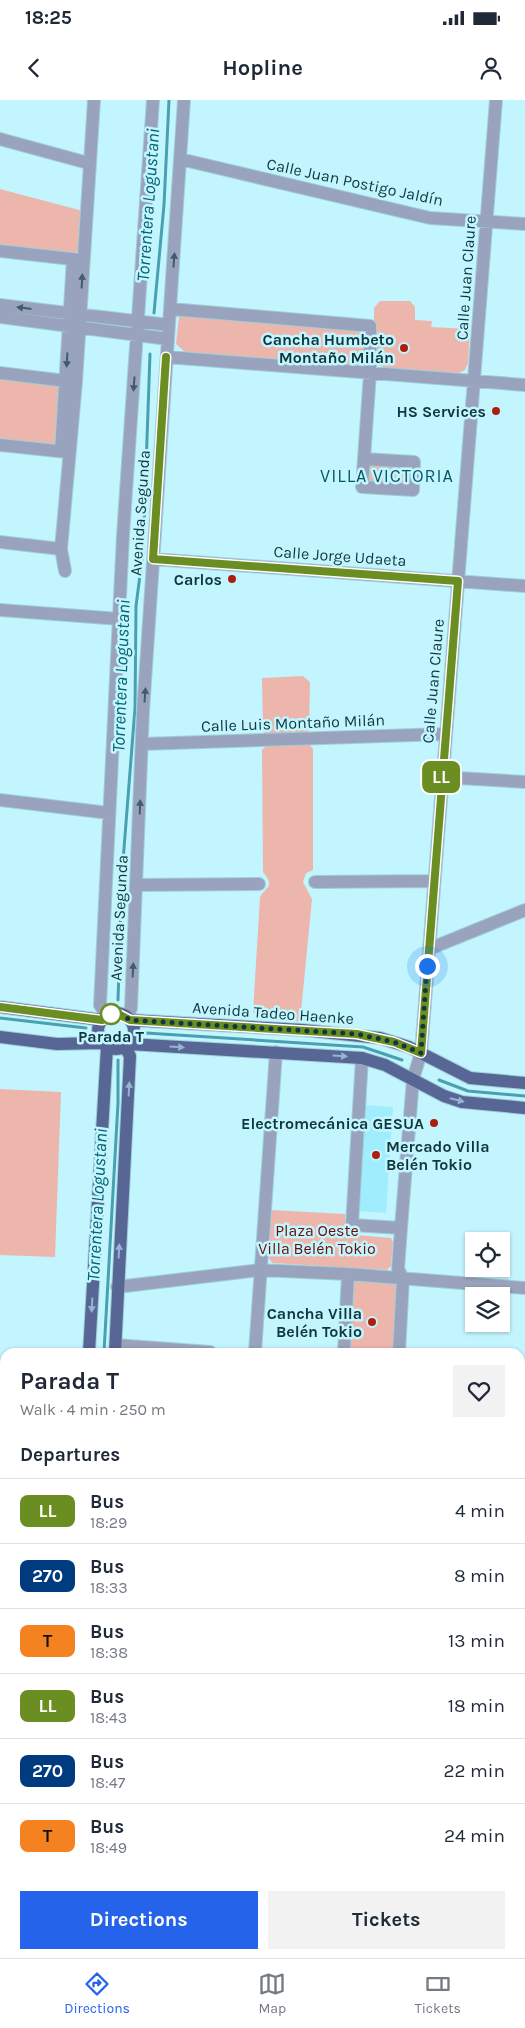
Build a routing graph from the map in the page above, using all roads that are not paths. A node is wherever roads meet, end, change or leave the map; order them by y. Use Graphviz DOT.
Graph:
graph roads {
  1 [pos="94,100"];
  2 [pos="153,100"];
  3 [pos="184,100"];
  4 [pos="496,100"];
  5 [pos="0,139"];
  6 [pos="180,159"];
  7 [pos="88,163"];
  8 [pos="487,221"];
  9 [pos="525,224"];
  10 [pos="0,251"];
  11 [pos="78,260"];
  12 [pos="0,305"];
  13 [pos="171,309"];
  14 [pos="0,317"];
  15 [pos="75,321"];
  16 [pos="139,322"];
  17 [pos="170,325"];
  18 [pos="137,335"];
  19 [pos="168,339"];
  20 [pos="166,357"];
  21 [pos="0,373"];
  22 [pos="370,373"];
  23 [pos="475,381"];
  24 [pos="71,382"];
  25 [pos="525,385"];
  26 [pos="0,444"];
  27 [pos="65,452"];
  28 [pos="364,459"];
  29 [pos="0,542"];
  30 [pos="62,549"];
  31 [pos="153,559"];
  32 [pos="65,571"];
  33 [pos="458,581"];
  34 [pos="525,586"];
  35 [pos="0,610"];
  36 [pos="120,619"];
  37 [pos="445,734"];
  38 [pos="142,744"];
  39 [pos="441,777"];
  40 [pos="525,782"];
  41 [pos="0,800"];
  42 [pos="109,813"];
  43 [pos="433,881"];
  44 [pos="315,882"];
  45 [pos="259,884"];
  46 [pos="137,885"];
  47 [pos="525,910"];
  48 [pos="429,949"];
  49 [pos="0,1008"];
  50 [pos="105,1018"];
  51 [pos="129,1019"];
  52 [pos="0,1029"];
  53 [pos="0,1037"];
  54 [pos="69,1043"];
  55 [pos="105,1045"];
  56 [pos="127,1045"];
  57 [pos="276,1052"];
  58 [pos="421,1053"];
  59 [pos="362,1058"];
  60 [pos="413,1079"];
  61 [pos="525,1083"];
  62 [pos="525,1108"];
  63 [pos="401,1228"];
  64 [pos="260,1270"];
  65 [pos="348,1274"];
  66 [pos="403,1279"];
  67 [pos="118,1287"];
  68 [pos="525,1288"];
  69 [pos="89,1348"];
  70 [pos="115,1348"];
  71 [pos="255,1348"];
  72 [pos="344,1348"];
  73 [pos="399,1348"];
  1 -- 7 [label="street"];
  2 -- 16 [label="street, Avenida Segunda"];
  3 -- 6 [label="street, Avenida Segunda"];
  4 -- 8 [label="street, Calle Juan Claure"];
  5 -- 7 [label="street"];
  6 -- 8 [label="street, Calle Juan Postigo Jaldín"];
  13 -- 6 [label="street, Avenida Segunda, one-way"];
  7 -- 11 [label="street"];
  8 -- 9 [label="street, Calle Juan Postigo Jaldín"];
  8 -- 23 [label="street, Calle Juan Claure"];
  10 -- 11 [label="street"];
  11 -- 15 [label="street"];
  15 -- 12 [label="street, one-way"];
  13 -- 17 [label="street, Avenida Segunda"];
  13 -- 22 [label="street"];
  14 -- 15 [label="street"];
  15 -- 16 [label="street"];
  15 -- 18 [label="street"];
  15 -- 24 [label="street"];
  16 -- 17 [label="street"];
  16 -- 18 [label="street, Avenida Segunda"];
  17 -- 19 [label="street, Avenida Segunda"];
  18 -- 19 [label="street"];
  18 -- 36 [label="street, Avenida Segunda, one-way"];
  19 -- 20 [label="street, Avenida Segunda"];
  20 -- 22 [label="street"];
  20 -- 31 [label="street, Avenida Segunda"];
  21 -- 24 [label="street"];
  22 -- 23 [label="street"];
  22 -- 28 [label="street"];
  23 -- 25 [label="street"];
  23 -- 33 [label="street, Calle Juan Claure"];
  24 -- 27 [label="street"];
  26 -- 27 [label="street"];
  27 -- 30 [label="street"];
  28 -- 28 [label="street"];
  29 -- 30 [label="street"];
  30 -- 32 [label="street"];
  31 -- 33 [label="street, Calle Jorge Udaeta"];
  38 -- 31 [label="street, Avenida Segunda, one-way"];
  33 -- 34 [label="street, Calle Jorge Udaeta"];
  33 -- 37 [label="street, Calle Juan Claure"];
  35 -- 36 [label="street"];
  36 -- 42 [label="street, Avenida Segunda"];
  37 -- 38 [label="street, Calle Luis Montaño Milán"];
  37 -- 39 [label="street, Calle Juan Claure"];
  46 -- 38 [label="street, Avenida Segunda, one-way"];
  39 -- 40 [label="street"];
  39 -- 43 [label="street, Calle Juan Claure"];
  41 -- 42 [label="street"];
  42 -- 50 [label="street, Avenida Segunda"];
  43 -- 44 [label="street"];
  43 -- 48 [label="street, Calle Juan Claure"];
  45 -- 46 [label="street"];
  51 -- 46 [label="street, Avenida Segunda, one-way"];
  47 -- 48 [label="street"];
  48 -- 58 [label="street, Calle Juan Claure"];
  49 -- 50 [label="main road"];
  50 -- 51 [label="main road"];
  50 -- 55 [label="main road"];
  51 -- 56 [label="main road"];
  51 -- 58 [label="main road, Avenida Tadeo Haenke"];
  52 -- 54 [label="main road"];
  53 -- 54 [label="main road"];
  54 -- 55 [label="main road"];
  55 -- 56 [label="main road"];
  55 -- 69 [label="main road, one-way"];
  56 -- 57 [label="main road, one-way"];
  67 -- 56 [label="main road, one-way"];
  57 -- 59 [label="main road, one-way"];
  57 -- 64 [label="street"];
  58 -- 60 [label="street, Calle Juan Claure"];
  58 -- 61 [label="main road, Avenida Tadeo Haenke"];
  59 -- 60 [label="main road"];
  59 -- 63 [label="street"];
  60 -- 62 [label="main road, one-way"];
  60 -- 63 [label="street, Calle Juan Claure"];
  63 -- 66 [label="street, Calle Juan Claure"];
  64 -- 65 [label="street"];
  64 -- 67 [label="street"];
  64 -- 71 [label="street"];
  65 -- 66 [label="street"];
  65 -- 72 [label="street"];
  66 -- 68 [label="street"];
  66 -- 73 [label="street, Calle Juan Claure"];
  67 -- 70 [label="main road"];
}
